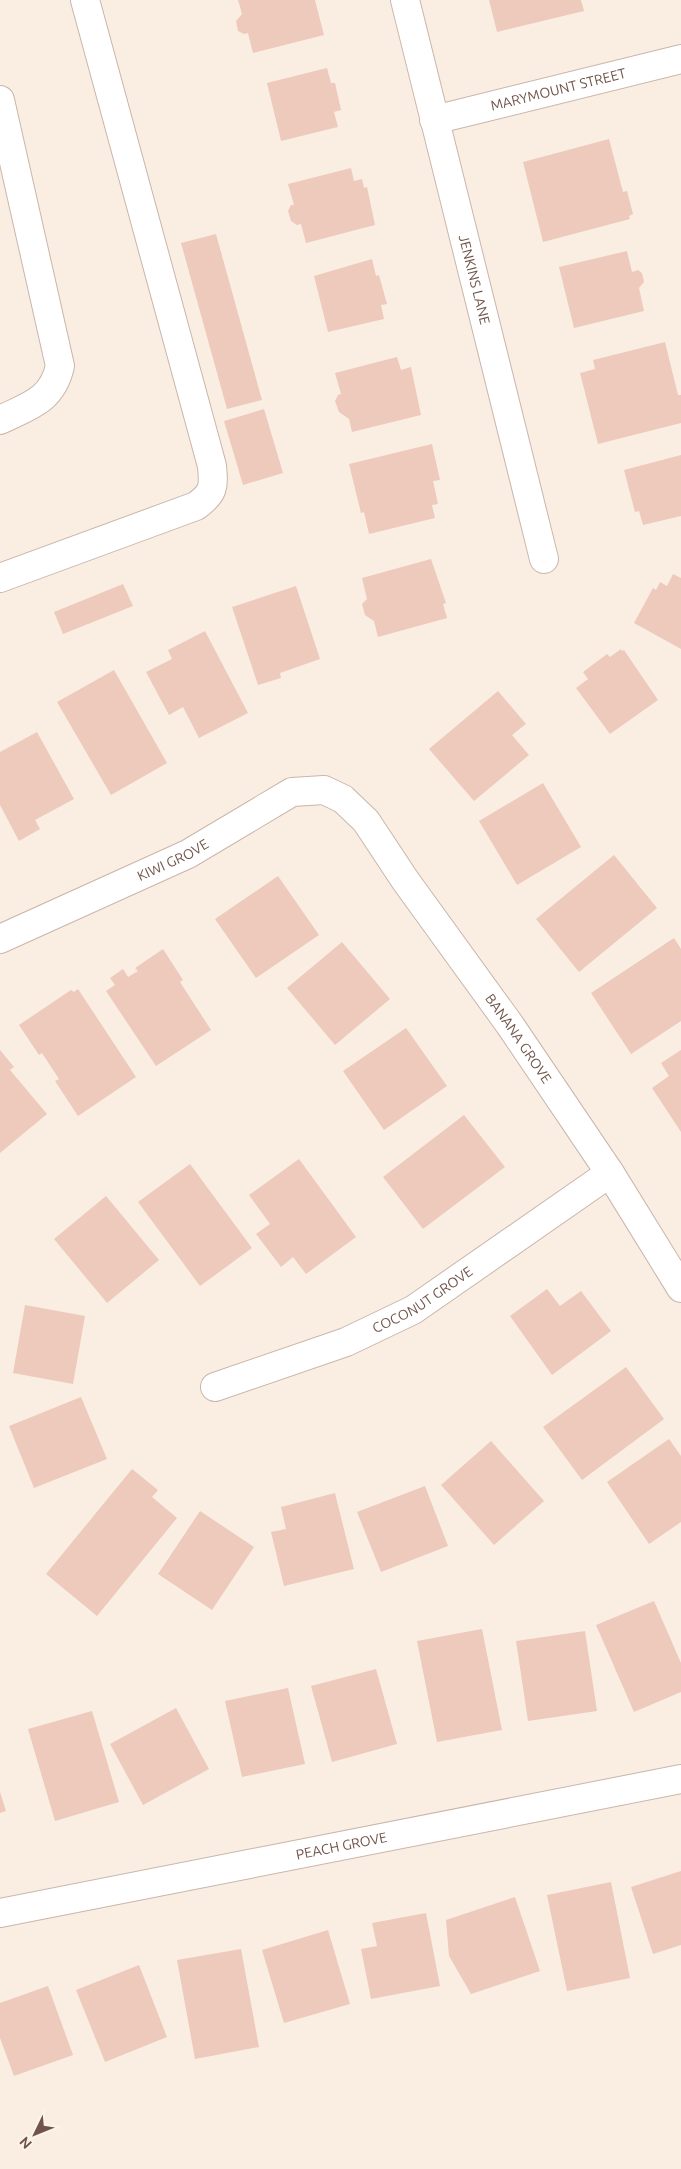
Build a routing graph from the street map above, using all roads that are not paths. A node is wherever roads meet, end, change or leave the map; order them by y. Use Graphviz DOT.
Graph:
graph roads {
  1 [pos="85,0"];
  2 [pos="404,0"];
  3 [pos="681,59"];
  4 [pos="0,100"];
  5 [pos="434,120"];
  6 [pos="0,420"];
  7 [pos="544,559"];
  8 [pos="0,578"];
  9 [pos="343,799"];
  10 [pos="0,940"];
  11 [pos="610,1173"];
  12 [pos="681,1288"];
  13 [pos="215,1387"];
  14 [pos="681,1779"];
  15 [pos="0,1913"];
  1 -- 8 [label="street"];
  2 -- 5 [label="street, JENKINS LANE"];
  3 -- 5 [label="street, MARYMOUNT STREET"];
  4 -- 6 [label="street"];
  5 -- 7 [label="street, JENKINS LANE"];
  9 -- 10 [label="street, KIWI GROVE"];
  9 -- 11 [label="street, BANANA GROVE"];
  11 -- 12 [label="street, BANANA GROVE"];
  11 -- 13 [label="street, COCONUT GROVE"];
  14 -- 15 [label="street, PEACH GROVE"];
}
